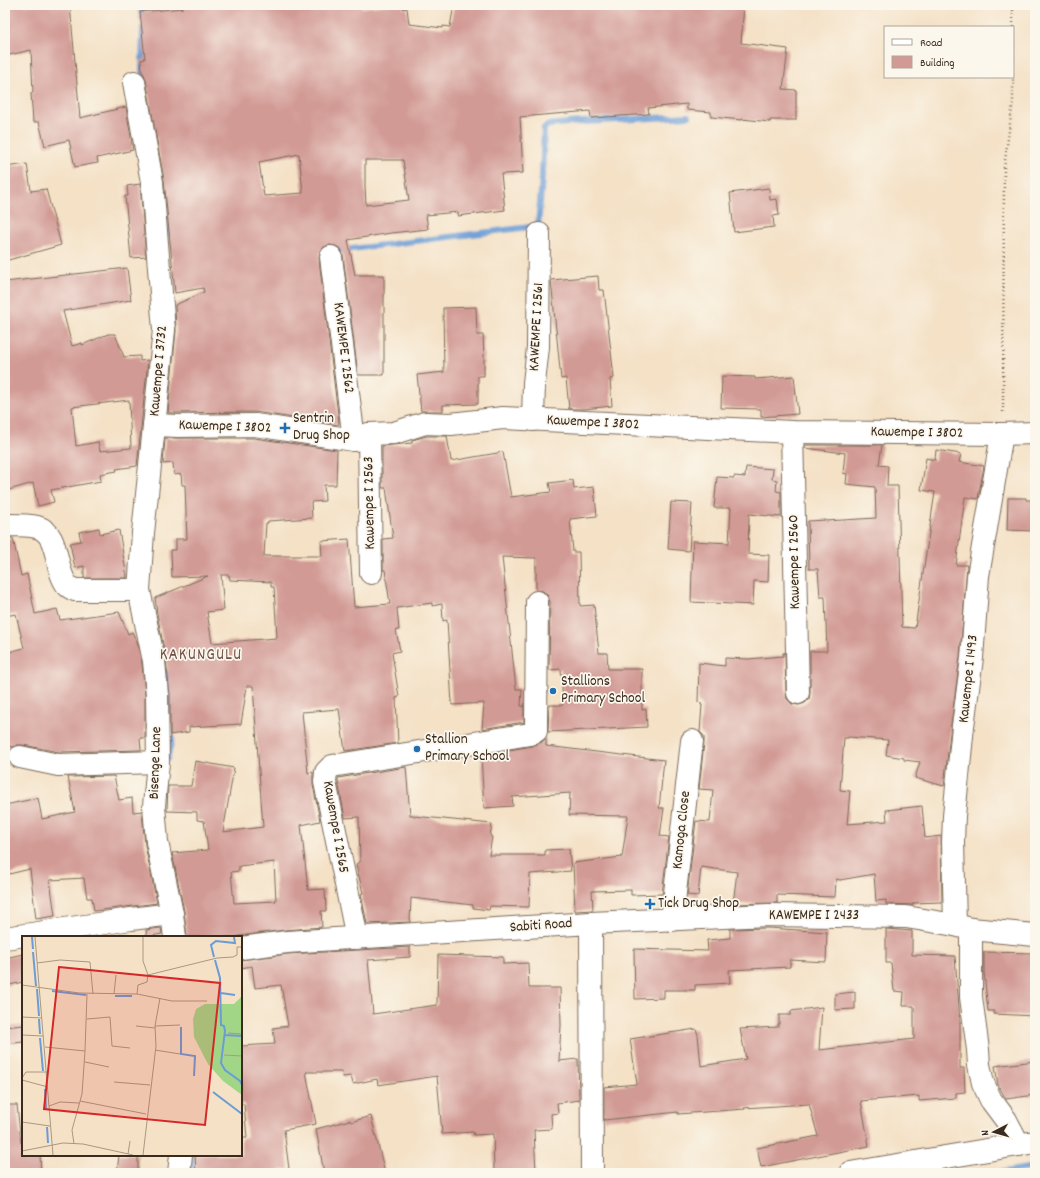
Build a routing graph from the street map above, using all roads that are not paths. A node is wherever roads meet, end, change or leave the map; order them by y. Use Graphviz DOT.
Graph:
graph roads {
  1 [pos="134,82"];
  2 [pos="539,234"];
  3 [pos="331,256"];
  4 [pos="533,420"];
  5 [pos="154,425"];
  6 [pos="792,432"];
  7 [pos="1035,433"];
  8 [pos="1002,434"];
  9 [pos="362,437"];
  10 [pos="5,526"];
  11 [pos="371,573"];
  12 [pos="139,590"];
  13 [pos="537,602"];
  14 [pos="798,693"];
  15 [pos="692,740"];
  16 [pos="20,757"];
  17 [pos="158,762"];
  18 [pos="172,914"];
  19 [pos="672,920"];
  20 [pos="591,923"];
  21 [pos="963,927"];
  22 [pos="1035,935"];
  23 [pos="174,936"];
  24 [pos="5,938"];
  25 [pos="357,938"];
  26 [pos="242,948"];
  27 [pos="1027,1143"];
  28 [pos="181,1156"];
  29 [pos="883,1170"];
  30 [pos="179,1173"];
  31 [pos="592,1173"];
  32 [pos="850,1173"];
  1 -- 5 [label="street, Kawempe I 3732"];
  2 -- 4 [label="street, KAWEMPE I 2561"];
  3 -- 9 [label="street, KAWEMPE I 2562"];
  4 -- 6 [label="street, Kawempe I 3802"];
  4 -- 9 [label="street, Kawempe I 3802"];
  5 -- 9 [label="street, Kawempe I 3802"];
  5 -- 12 [label="street, Kawempe I 3732"];
  6 -- 8 [label="street, Kawempe I 3802"];
  6 -- 14 [label="street, Kawempe I 2560"];
  7 -- 8 [label="street, Kawempe I 3802"];
  8 -- 21 [label="street, Kawempe I 1493"];
  9 -- 11 [label="street, Kawempe I 2563"];
  10 -- 12 [label="street"];
  12 -- 17 [label="street, Bisenge Lane"];
  13 -- 25 [label="street, Kawempe I 2565"];
  15 -- 19 [label="street, Kamoga Close"];
  16 -- 17 [label="street"];
  17 -- 18 [label="street, Bisenge Lane"];
  18 -- 23 [label="street, Bisenge Lane"];
  18 -- 24 [label="street"];
  19 -- 20 [label="street, KAWEMPE I 2433"];
  19 -- 21 [label="street, KAWEMPE I 2433"];
  20 -- 25 [label="street, Sabiti Road"];
  20 -- 31 [label="street, Sabiti Road"];
  21 -- 22 [label="street, KAWEMPE I 2433"];
  21 -- 27 [label="street, Kawempe I 1493"];
  25 -- 26 [label="street, Sabiti Road"];
  27 -- 29 [label="street"];
  28 -- 30 [label="street"];
  29 -- 32 [label="street"];
}
